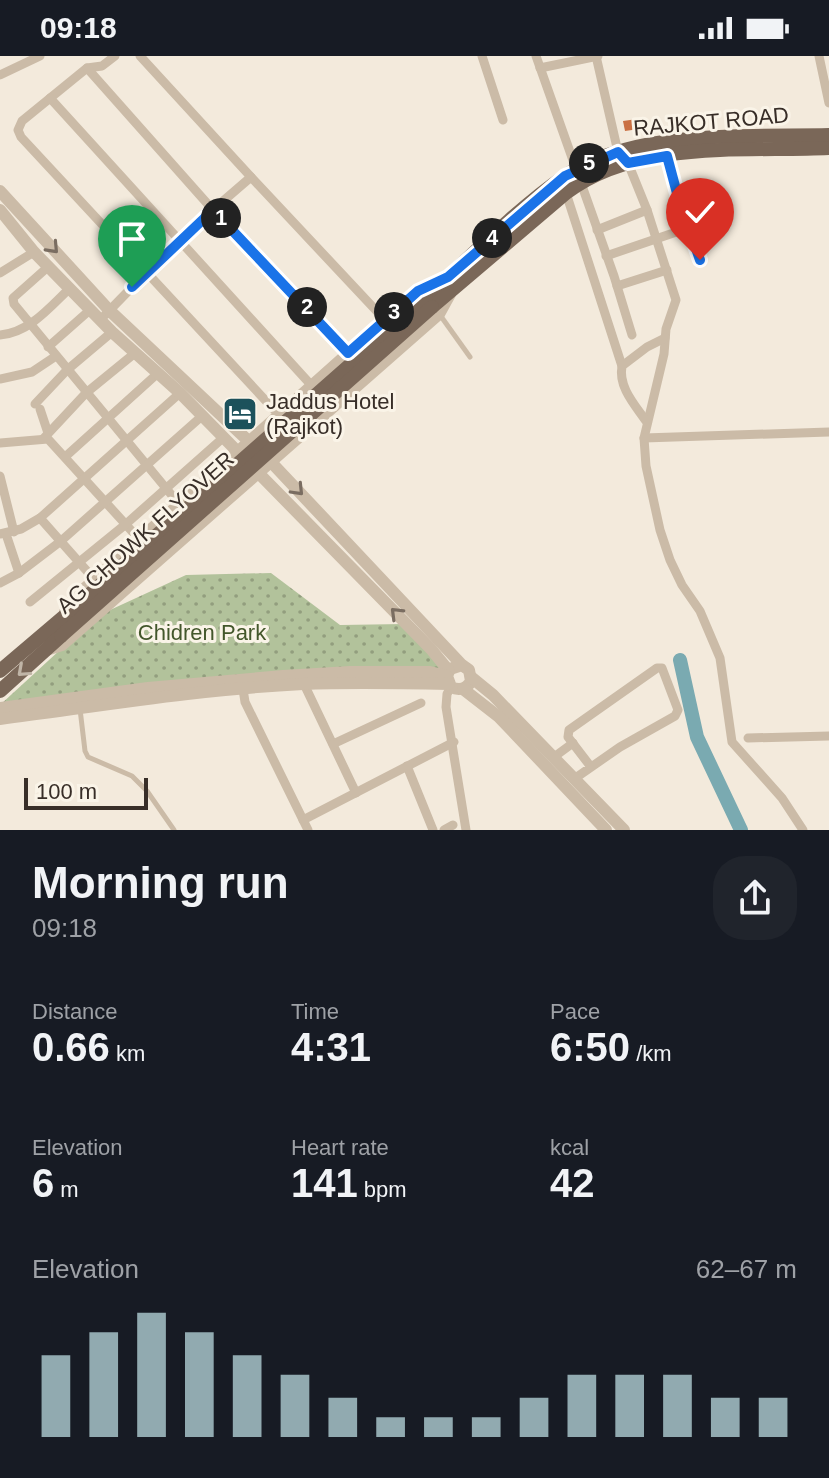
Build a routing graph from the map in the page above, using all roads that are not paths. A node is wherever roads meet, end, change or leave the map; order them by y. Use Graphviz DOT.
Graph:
graph roads {
  1 [pos="40,56"];
  2 [pos="115,56"];
  3 [pos="140,56"];
  4 [pos="482,56"];
  5 [pos="536,56"];
  6 [pos="597,56"];
  7 [pos="819,56"];
  8 [pos="87,68"];
  9 [pos="540,68"];
  10 [pos="0,75"];
  11 [pos="50,98"];
  12 [pos="829,103"];
  13 [pos="503,120"];
  14 [pos="829,135"];
  15 [pos="829,148"];
  16 [pos="667,156"];
  17 [pos="623,158"];
  18 [pos="578,175"];
  19 [pos="251,177"];
  20 [pos="0,191"];
  21 [pos="566,193"];
  22 [pos="537,207"];
  23 [pos="0,210"];
  24 [pos="213,210"];
  25 [pos="647,210"];
  26 [pos="688,228"];
  27 [pos="597,230"];
  28 [pos="656,239"];
  29 [pos="178,240"];
  30 [pos="34,252"];
  31 [pos="606,256"];
  32 [pos="700,260"];
  33 [pos="49,266"];
  34 [pos="667,270"];
  35 [pos="146,271"];
  36 [pos="0,273"];
  37 [pos="457,277"];
  38 [pos="617,286"];
  39 [pos="70,288"];
  40 [pos="432,306"];
  41 [pos="91,309"];
  42 [pos="105,314"];
  43 [pos="385,320"];
  44 [pos="29,325"];
  45 [pos="112,332"];
  46 [pos="0,335"];
  47 [pos="632,335"];
  48 [pos="665,338"];
  49 [pos="48,347"];
  50 [pos="135,353"];
  51 [pos="348,353"];
  52 [pos="56,356"];
  53 [pos="470,357"];
  54 [pos="622,366"];
  55 [pos="67,370"];
  56 [pos="157,374"];
  57 [pos="0,379"];
  58 [pos="312,386"];
  59 [pos="86,393"];
  60 [pos="180,393"];
  61 [pos="279,415"];
  62 [pos="202,416"];
  63 [pos="106,419"];
  64 [pos="646,421"];
  65 [pos="829,432"];
  66 [pos="46,436"];
  67 [pos="224,437"];
  68 [pos="644,438"];
  69 [pos="249,441"];
  70 [pos="126,442"];
  71 [pos="0,443"];
  72 [pos="237,452"];
  73 [pos="65,457"];
  74 [pos="271,462"];
  75 [pos="145,466"];
  76 [pos="259,473"];
  77 [pos="0,476"];
  78 [pos="84,479"];
  79 [pos="165,490"];
  80 [pos="105,501"];
  81 [pos="179,504"];
  82 [pos="40,518"];
  83 [pos="126,524"];
  84 [pos="7,533"];
  85 [pos="139,539"];
  86 [pos="61,541"];
  87 [pos="79,562"];
  88 [pos="19,573"];
  89 [pos="94,579"];
  90 [pos="0,583"];
  91 [pos="30,602"];
  92 [pos="60,629"];
  93 [pos="45,651"];
  94 [pos="462,665"];
  95 [pos="0,671"];
  96 [pos="471,677"];
  97 [pos="452,681"];
  98 [pos="304,684"];
  99 [pos="243,689"];
  100 [pos="0,691"];
  101 [pos="421,703"];
  102 [pos="0,708"];
  103 [pos="80,709"];
  104 [pos="0,719"];
  105 [pos="829,736"];
  106 [pos="748,738"];
  107 [pos="454,742"];
  108 [pos="573,743"];
  109 [pos="333,744"];
  110 [pos="554,757"];
  111 [pos="407,766"];
  112 [pos="591,767"];
  113 [pos="574,779"];
  114 [pos="356,793"];
  115 [pos="306,825"];
  116 [pos="174,830"];
  117 [pos="433,830"];
  118 [pos="466,830"];
  119 [pos="606,830"];
  120 [pos="624,830"];
  121 [pos="803,830"];
  1 -- 10 [label="street"];
  2 -- 8 [label="street"];
  3 -- 19 [label="street"];
  4 -- 13 [label="street"];
  5 -- 9 [label="street"];
  6 -- 9 [label="street"];
  6 -- 17 [label="street"];
  7 -- 12 [label="street"];
  8 -- 11 [label="street"];
  8 -- 24 [label="street"];
  9 -- 18 [label="street"];
  11 -- 29 [label="street"];
  11 -- 35 [label="street"];
  14 -- 17 [label="main road, RAJKOT ROAD"];
  15 -- 16 [label="main road"];
  16 -- 17 [label="main road"];
  16 -- 26 [label="street"];
  17 -- 18 [label="main road"];
  17 -- 25 [label="street"];
  18 -- 21 [label="main road"];
  18 -- 22 [label="main road"];
  18 -- 27 [label="street"];
  19 -- 24 [label="street"];
  19 -- 43 [label="street"];
  20 -- 42 [label="street, one-way"];
  21 -- 22 [label="main road"];
  21 -- 54 [label="street"];
  22 -- 37 [label="main road"];
  23 -- 30 [label="street"];
  24 -- 29 [label="street"];
  24 -- 51 [label="street"];
  25 -- 27 [label="street"];
  25 -- 28 [label="street"];
  26 -- 28 [label="street"];
  26 -- 32 [label="street"];
  27 -- 31 [label="street"];
  28 -- 31 [label="street"];
  28 -- 34 [label="street"];
  29 -- 35 [label="street"];
  29 -- 58 [label="street"];
  30 -- 33 [label="street"];
  30 -- 36 [label="street"];
  31 -- 38 [label="street"];
  33 -- 39 [label="street"];
  33 -- 44 [label="street"];
  34 -- 38 [label="street"];
  34 -- 48 [label="street"];
  35 -- 42 [label="street"];
  35 -- 61 [label="street"];
  37 -- 40 [label="main road, AG CHOWK FLYOVER"];
  37 -- 43 [label="street"];
  38 -- 47 [label="street"];
  39 -- 41 [label="street"];
  39 -- 44 [label="street"];
  40 -- 53 [label="lane"];
  40 -- 74 [label="street"];
  40 -- 92 [label="main road, AG CHOWK FLYOVER, bridge"];
  40 -- 92 [label="main road, AG CHOWK FLYOVER, bridge"];
  41 -- 42 [label="street"];
  41 -- 49 [label="street"];
  42 -- 45 [label="street"];
  42 -- 69 [label="street"];
  43 -- 51 [label="street"];
  44 -- 46 [label="street"];
  44 -- 49 [label="street"];
  45 -- 50 [label="street"];
  45 -- 55 [label="street"];
  48 -- 54 [label="street"];
  48 -- 64 [label="street"];
  49 -- 52 [label="street"];
  50 -- 56 [label="street"];
  50 -- 59 [label="street"];
  51 -- 58 [label="street"];
  52 -- 55 [label="street"];
  52 -- 57 [label="street"];
  54 -- 64 [label="street"];
  55 -- 59 [label="street"];
  55 -- 66 [label="street"];
  56 -- 60 [label="street"];
  56 -- 63 [label="street"];
  58 -- 61 [label="street"];
  59 -- 63 [label="street"];
  59 -- 66 [label="street"];
  60 -- 62 [label="street"];
  60 -- 70 [label="street"];
  61 -- 69 [label="street"];
  62 -- 67 [label="street"];
  62 -- 75 [label="street"];
  63 -- 70 [label="street"];
  63 -- 73 [label="street"];
  64 -- 68 [label="street"];
  65 -- 68 [label="street"];
  66 -- 71 [label="street"];
  66 -- 73 [label="street"];
  67 -- 72 [label="street"];
  67 -- 79 [label="street"];
  68 -- 121 [label="street"];
  69 -- 72 [label="street"];
  69 -- 74 [label="street"];
  70 -- 75 [label="street"];
  70 -- 78 [label="street"];
  72 -- 76 [label="street"];
  72 -- 81 [label="street"];
  73 -- 78 [label="street"];
  74 -- 76 [label="street"];
  74 -- 94 [label="street, one-way"];
  75 -- 79 [label="street"];
  75 -- 80 [label="street"];
  76 -- 93 [label="street"];
  97 -- 76 [label="street, one-way"];
  77 -- 84 [label="street"];
  78 -- 80 [label="street"];
  78 -- 82 [label="street"];
  79 -- 81 [label="street"];
  79 -- 83 [label="street"];
  80 -- 83 [label="street"];
  80 -- 86 [label="street"];
  81 -- 85 [label="street"];
  82 -- 84 [label="street"];
  82 -- 86 [label="street"];
  83 -- 85 [label="street"];
  83 -- 87 [label="street"];
  84 -- 88 [label="street"];
  85 -- 89 [label="street"];
  86 -- 87 [label="street"];
  86 -- 88 [label="street"];
  87 -- 89 [label="street"];
  87 -- 91 [label="street"];
  88 -- 90 [label="street"];
  89 -- 92 [label="street"];
  92 -- 93 [label="main road, AG CHOWK FLYOVER"];
  92 -- 95 [label="main road"];
  93 -- 100 [label="main road, one-way"];
  94 -- 96 [label="street"];
  94 -- 97 [label="street"];
  96 -- 97 [label="street"];
  96 -- 110 [label="street"];
  97 -- 98 [label="street"];
  97 -- 102 [label="street"];
  97 -- 107 [label="street"];
  97 -- 119 [label="street"];
  98 -- 99 [label="street"];
  98 -- 109 [label="street"];
  99 -- 103 [label="street"];
  99 -- 115 [label="street"];
  101 -- 109 [label="street"];
  103 -- 104 [label="street"];
  103 -- 116 [label="lane"];
  105 -- 106 [label="street"];
  107 -- 111 [label="street"];
  107 -- 118 [label="street"];
  108 -- 110 [label="street"];
  108 -- 112 [label="street"];
  108 -- 112 [label="street"];
  109 -- 114 [label="street"];
  110 -- 113 [label="street"];
  111 -- 114 [label="street"];
  111 -- 117 [label="street"];
  112 -- 113 [label="street"];
  113 -- 120 [label="street"];
  114 -- 115 [label="street"];
}
